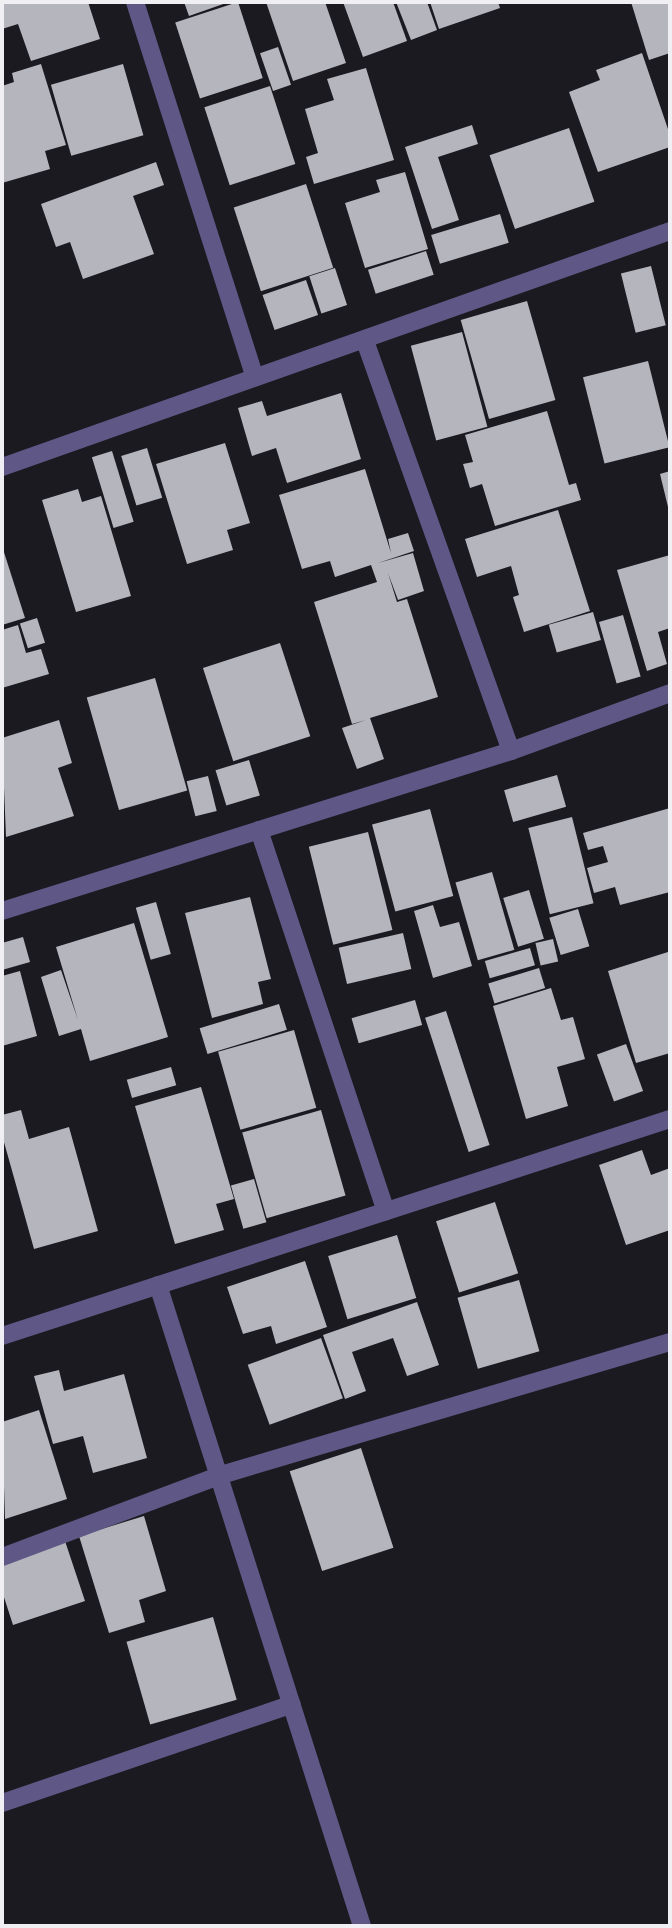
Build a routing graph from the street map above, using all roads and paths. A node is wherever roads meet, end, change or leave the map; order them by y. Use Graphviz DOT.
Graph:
graph roads {
  1 [pos="135,2"];
  2 [pos="670,230"];
  3 [pos="365,341"];
  4 [pos="254,374"];
  5 [pos="2,467"];
  6 [pos="670,694"];
  7 [pos="511,751"];
  8 [pos="259,830"];
  9 [pos="2,911"];
  10 [pos="670,1119"];
  11 [pos="386,1211"];
  12 [pos="158,1285"];
  13 [pos="2,1336"];
  14 [pos="670,1342"];
  15 [pos="221,1475"];
  16 [pos="2,1557"];
  17 [pos="292,1704"];
  18 [pos="2,1803"];
  19 [pos="362,1926"];
  1 -- 4 [label="street"];
  2 -- 3 [label="street"];
  3 -- 4 [label="street"];
  3 -- 7 [label="street"];
  4 -- 5 [label="street"];
  6 -- 7 [label="street"];
  7 -- 8 [label="street"];
  8 -- 9 [label="street"];
  8 -- 11 [label="street"];
  10 -- 11 [label="street"];
  11 -- 12 [label="street"];
  12 -- 13 [label="street"];
  12 -- 15 [label="street"];
  14 -- 15 [label="street"];
  15 -- 16 [label="street"];
  15 -- 17 [label="street"];
  17 -- 18 [label="street"];
  17 -- 19 [label="street"];
}
